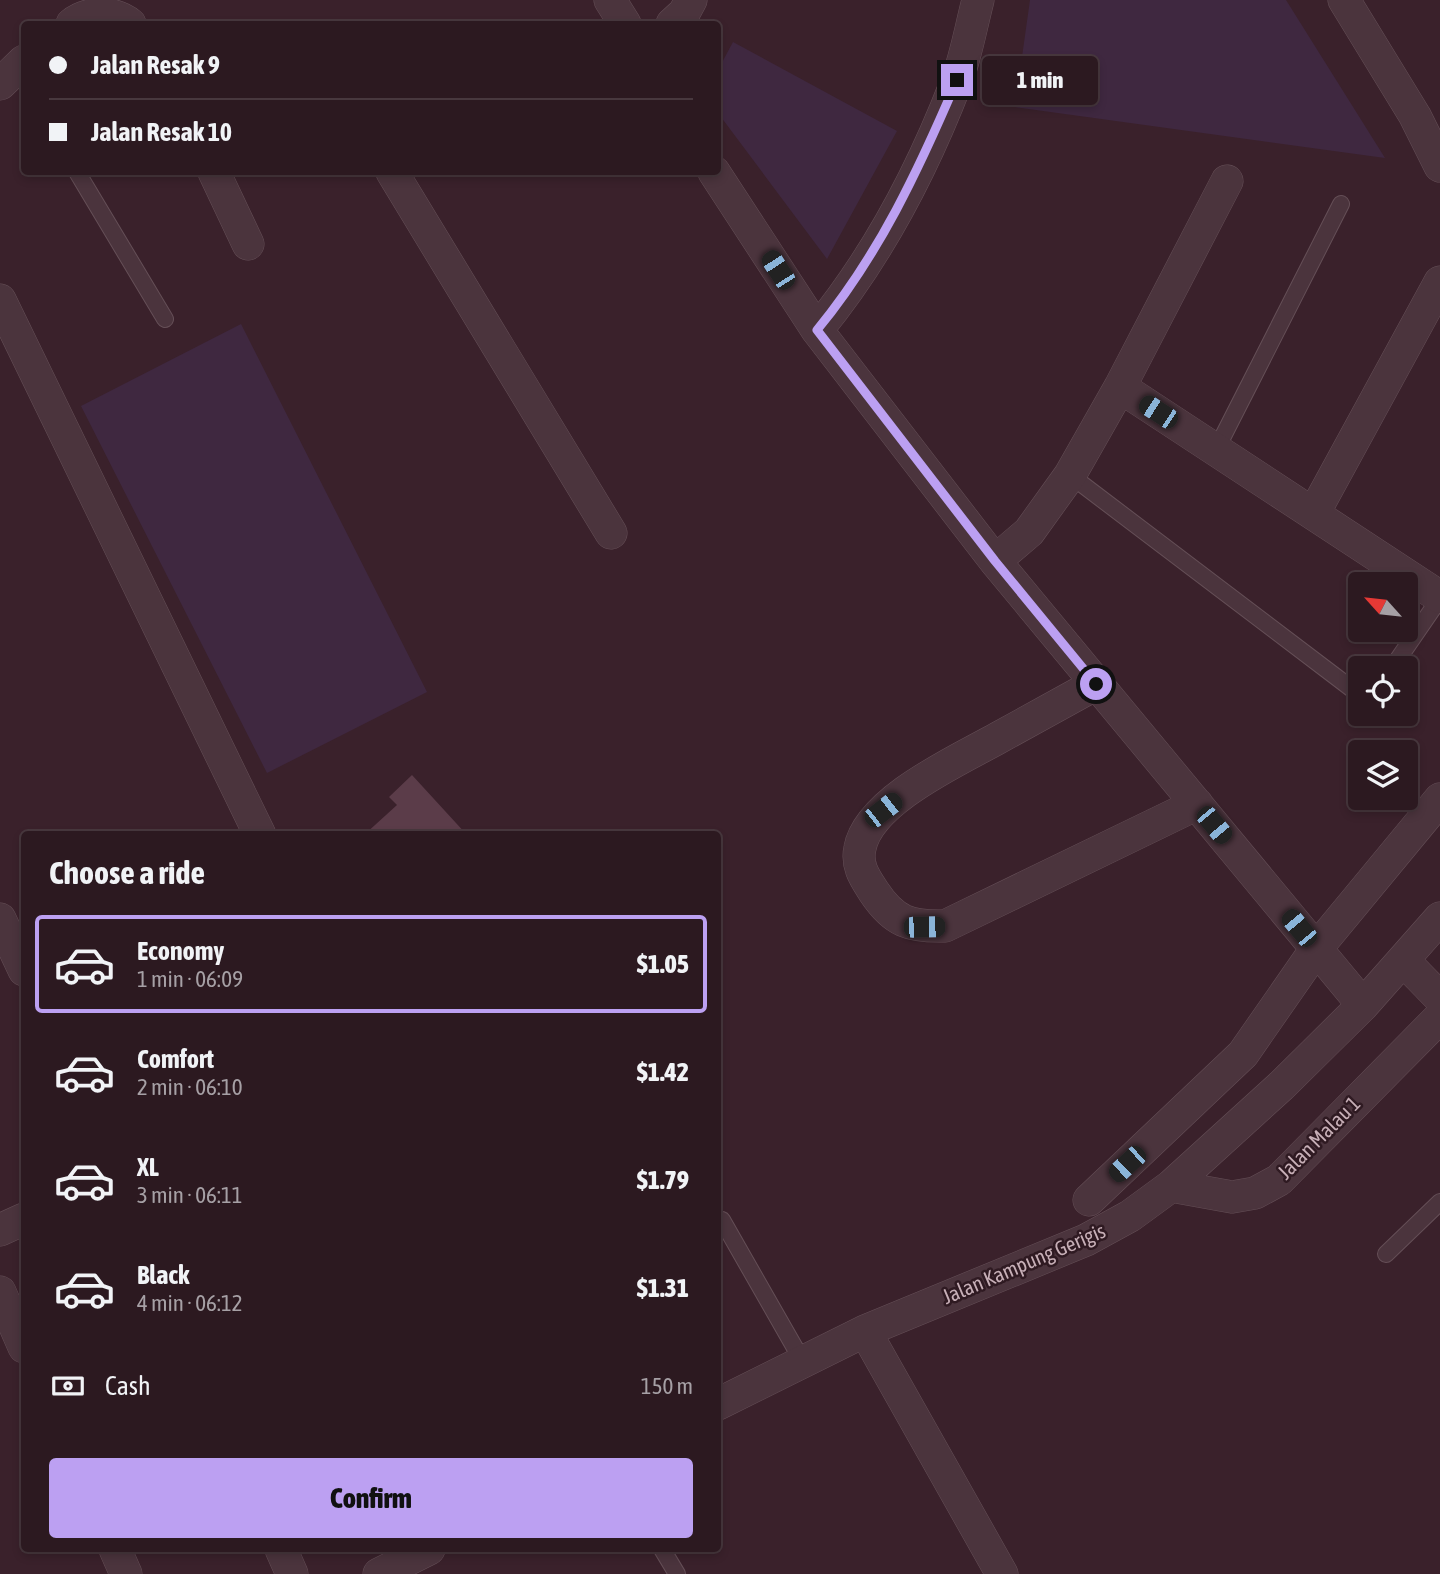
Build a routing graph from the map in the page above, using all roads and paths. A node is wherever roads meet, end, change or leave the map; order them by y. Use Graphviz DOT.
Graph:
graph roads {
  1 [pos="610,0"];
  2 [pos="691,0"];
  3 [pos="978,0"];
  4 [pos="1345,0"];
  5 [pos="79,21"];
  6 [pos="125,21"];
  7 [pos="623,21"];
  8 [pos="675,21"];
  9 [pos="1440,166"];
  10 [pos="79,175"];
  11 [pos="215,175"];
  12 [pos="394,175"];
  13 [pos="717,175"];
  14 [pos="1227,181"];
  15 [pos="1341,204"];
  16 [pos="248,244"];
  17 [pos="1440,282"];
  18 [pos="0,300"];
  19 [pos="165,319"];
  20 [pos="817,330"];
  21 [pos="1120,387"];
  22 [pos="1216,450"];
  23 [pos="1070,475"];
  24 [pos="1314,513"];
  25 [pos="611,533"];
  26 [pos="995,561"];
  27 [pos="1440,598"];
  28 [pos="1400,656"];
  29 [pos="1096,684"];
  30 [pos="1348,686"];
  31 [pos="1440,799"];
  32 [pos="1196,804"];
  33 [pos="258,831"];
  34 [pos="1440,918"];
  35 [pos="0,919"];
  36 [pos="1316,949"];
  37 [pos="1404,961"];
  38 [pos="21,964"];
  39 [pos="1440,998"];
  40 [pos="1363,1005"];
  41 [pos="1440,1017"];
  42 [pos="1171,1186"];
  43 [pos="1089,1200"];
  44 [pos="1440,1202"];
  45 [pos="722,1220"];
  46 [pos="1386,1255"];
  47 [pos="0,1292"];
  48 [pos="865,1331"];
  49 [pos="21,1340"];
  50 [pos="803,1362"];
  51 [pos="721,1403"];
  52 [pos="116,1552"];
  53 [pos="423,1552"];
  54 [pos="664,1552"];
  55 [pos="126,1574"];
  56 [pos="379,1574"];
  57 [pos="677,1574"];
  58 [pos="1002,1574"];
  1 -- 7 [label="street"];
  2 -- 8 [label="street"];
  3 -- 20 [label="street"];
  4 -- 9 [label="street"];
  5 -- 6 [label="street"];
  10 -- 19 [label="lane"];
  11 -- 16 [label="street"];
  12 -- 25 [label="street"];
  13 -- 20 [label="street"];
  14 -- 21 [label="street"];
  15 -- 22 [label="lane"];
  17 -- 24 [label="street"];
  18 -- 33 [label="street"];
  20 -- 26 [label="street"];
  21 -- 22 [label="street"];
  21 -- 23 [label="street"];
  22 -- 24 [label="street"];
  23 -- 26 [label="street"];
  23 -- 30 [label="lane"];
  24 -- 27 [label="street"];
  26 -- 29 [label="street"];
  27 -- 28 [label="lane"];
  29 -- 32 [label="street"];
  29 -- 32 [label="street"];
  31 -- 36 [label="street"];
  32 -- 36 [label="street"];
  34 -- 37 [label="street, Jalan Kampung Gerigis"];
  35 -- 38 [label="street"];
  36 -- 40 [label="street"];
  36 -- 43 [label="street"];
  37 -- 39 [label="street"];
  37 -- 40 [label="street, Jalan Kampung Gerigis"];
  40 -- 42 [label="street, Jalan Kampung Gerigis"];
  41 -- 42 [label="street, Jalan Malau 1"];
  42 -- 48 [label="street, Jalan Kampung Gerigis"];
  44 -- 46 [label="lane"];
  45 -- 50 [label="lane"];
  47 -- 49 [label="street"];
  48 -- 50 [label="street, Jalan Kampung Gerigis"];
  48 -- 58 [label="street"];
  50 -- 51 [label="street, Jalan Kampung Gerigis"];
  52 -- 55 [label="street"];
  53 -- 56 [label="street"];
  54 -- 57 [label="lane"];
}
